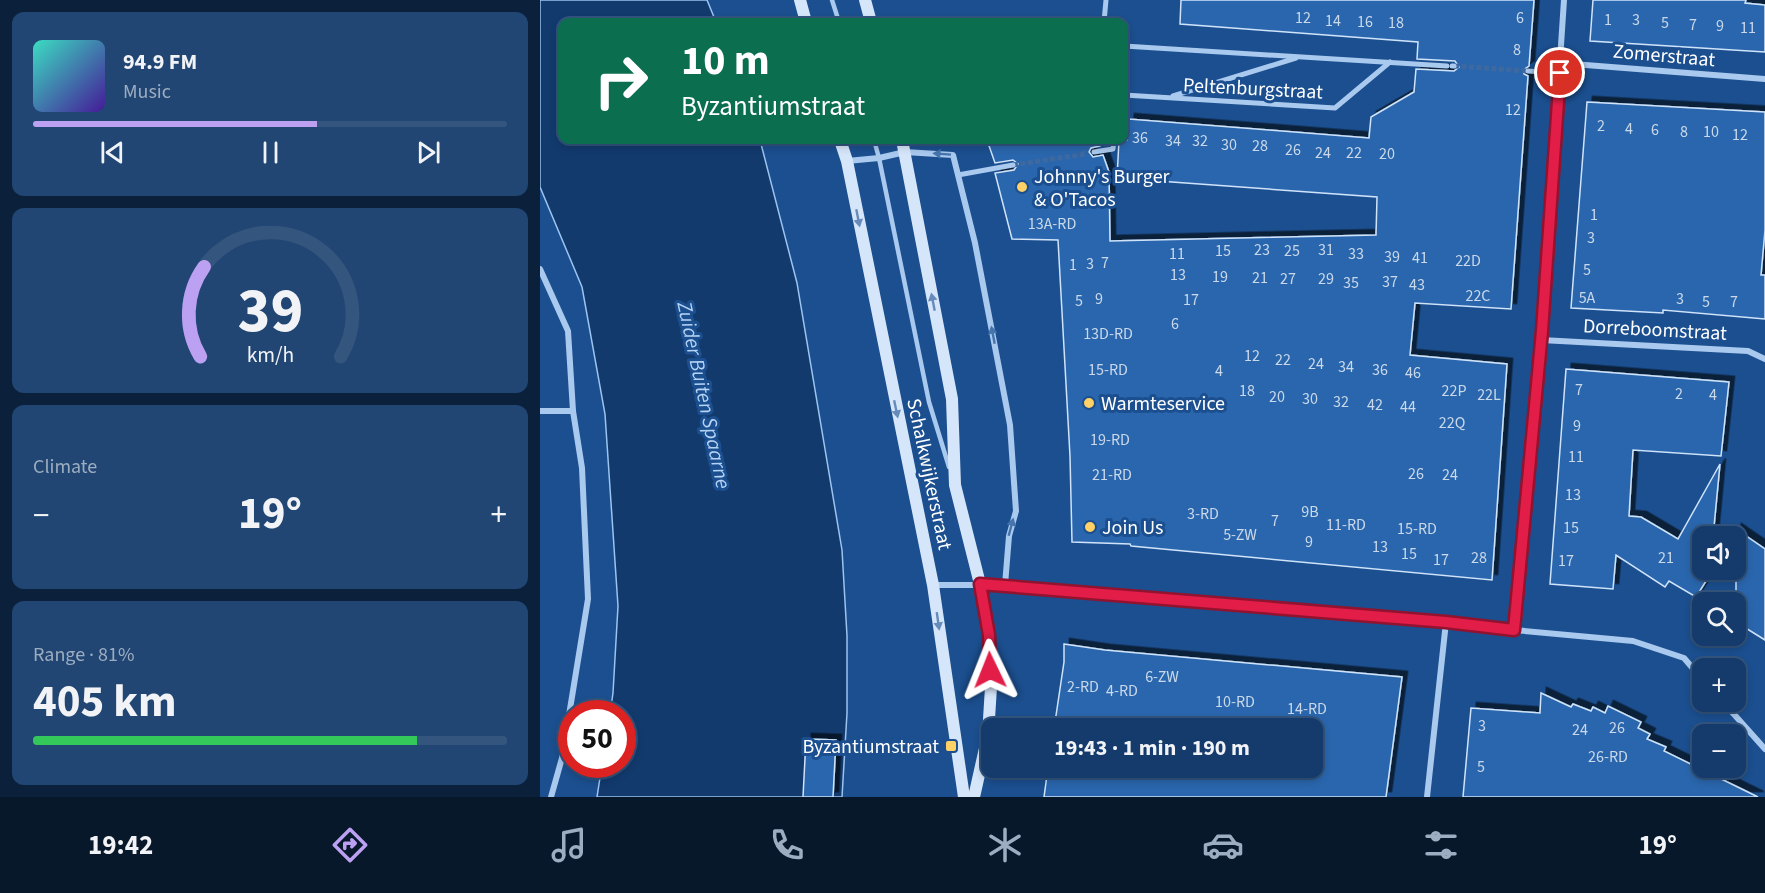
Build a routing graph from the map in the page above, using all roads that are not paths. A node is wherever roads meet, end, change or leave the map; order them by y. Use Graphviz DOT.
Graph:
graph roads {
  1 [pos="800,0"];
  2 [pos="832,0"];
  3 [pos="865,0"];
  4 [pos="1106,0"];
  5 [pos="1564,0"];
  6 [pos="805,18"];
  7 [pos="838,18"];
  8 [pos="870,18"];
  9 [pos="1104,18"];
  10 [pos="1128,46"];
  11 [pos="1301,57"];
  12 [pos="1390,62"];
  13 [pos="1560,63"];
  14 [pos="1451,66"];
  15 [pos="1528,71"];
  16 [pos="1560,73"];
  17 [pos="1765,80"];
  18 [pos="1128,95"];
  19 [pos="1169,98"];
  20 [pos="841,144"];
  21 [pos="875,144"];
  22 [pos="1114,144"];
  23 [pos="903,146"];
  24 [pos="1094,152"];
  25 [pos="879,158"];
  26 [pos="847,161"];
  27 [pos="1013,165"];
  28 [pos="958,175"];
  29 [pos="540,269"];
  30 [pos="1541,340"];
  31 [pos="1765,359"];
  32 [pos="540,411"];
  33 [pos="573,411"];
  34 [pos="955,485"];
  35 [pos="980,584"];
  36 [pos="933,585"];
  37 [pos="1005,585"];
  38 [pos="1446,622"];
  39 [pos="1514,630"];
  40 [pos="1692,667"];
  41 [pos="1732,712"];
  42 [pos="1765,749"];
  43 [pos="550,797"];
  44 [pos="964,797"];
  45 [pos="974,797"];
  46 [pos="1427,797"];
  1 -- 6 [label="main road"];
  2 -- 7 [label="lane"];
  3 -- 8 [label="main road"];
  4 -- 9 [label="street"];
  5 -- 13 [label="street"];
  10 -- 11 [label="street, Peltenburgstraat"];
  11 -- 12 [label="street, Peltenburgstraat"];
  11 -- 19 [label="street, Peltenburgstraat"];
  12 -- 14 [label="street, Peltenburgstraat"];
  12 -- 19 [label="street, Peltenburgstraat"];
  13 -- 16 [label="street"];
  13 -- 17 [label="street, Zomerstraat"];
  15 -- 16 [label="street"];
  16 -- 30 [label="street"];
  18 -- 19 [label="street, Peltenburgstraat"];
  20 -- 26 [label="main road, Schalkwijkerstraat"];
  21 -- 25 [label="lane, Schalkwijkerstraat"];
  22 -- 24 [label="street"];
  23 -- 25 [label="street"];
  28 -- 23 [label="street, one-way"];
  34 -- 23 [label="main road, Schalkwijkerstraat, one-way"];
  25 -- 26 [label="street"];
  25 -- 34 [label="lane, Schalkwijkerstraat"];
  26 -- 36 [label="main road, Schalkwijkerstraat, one-way"];
  27 -- 28 [label="street"];
  37 -- 28 [label="street, one-way"];
  29 -- 33 [label="street"];
  30 -- 31 [label="street, Dorreboomstraat"];
  30 -- 39 [label="street"];
  32 -- 33 [label="street"];
  33 -- 43 [label="street"];
  34 -- 35 [label="main road, Schalkwijkerstraat"];
  35 -- 36 [label="street"];
  35 -- 37 [label="street"];
  35 -- 45 [label="main road, Schalkwijkerstraat"];
  36 -- 44 [label="main road, Schalkwijkerstraat, one-way"];
  37 -- 38 [label="street"];
  38 -- 39 [label="street"];
  38 -- 46 [label="street"];
  39 -- 40 [label="street"];
  41 -- 42 [label="street"];
}
